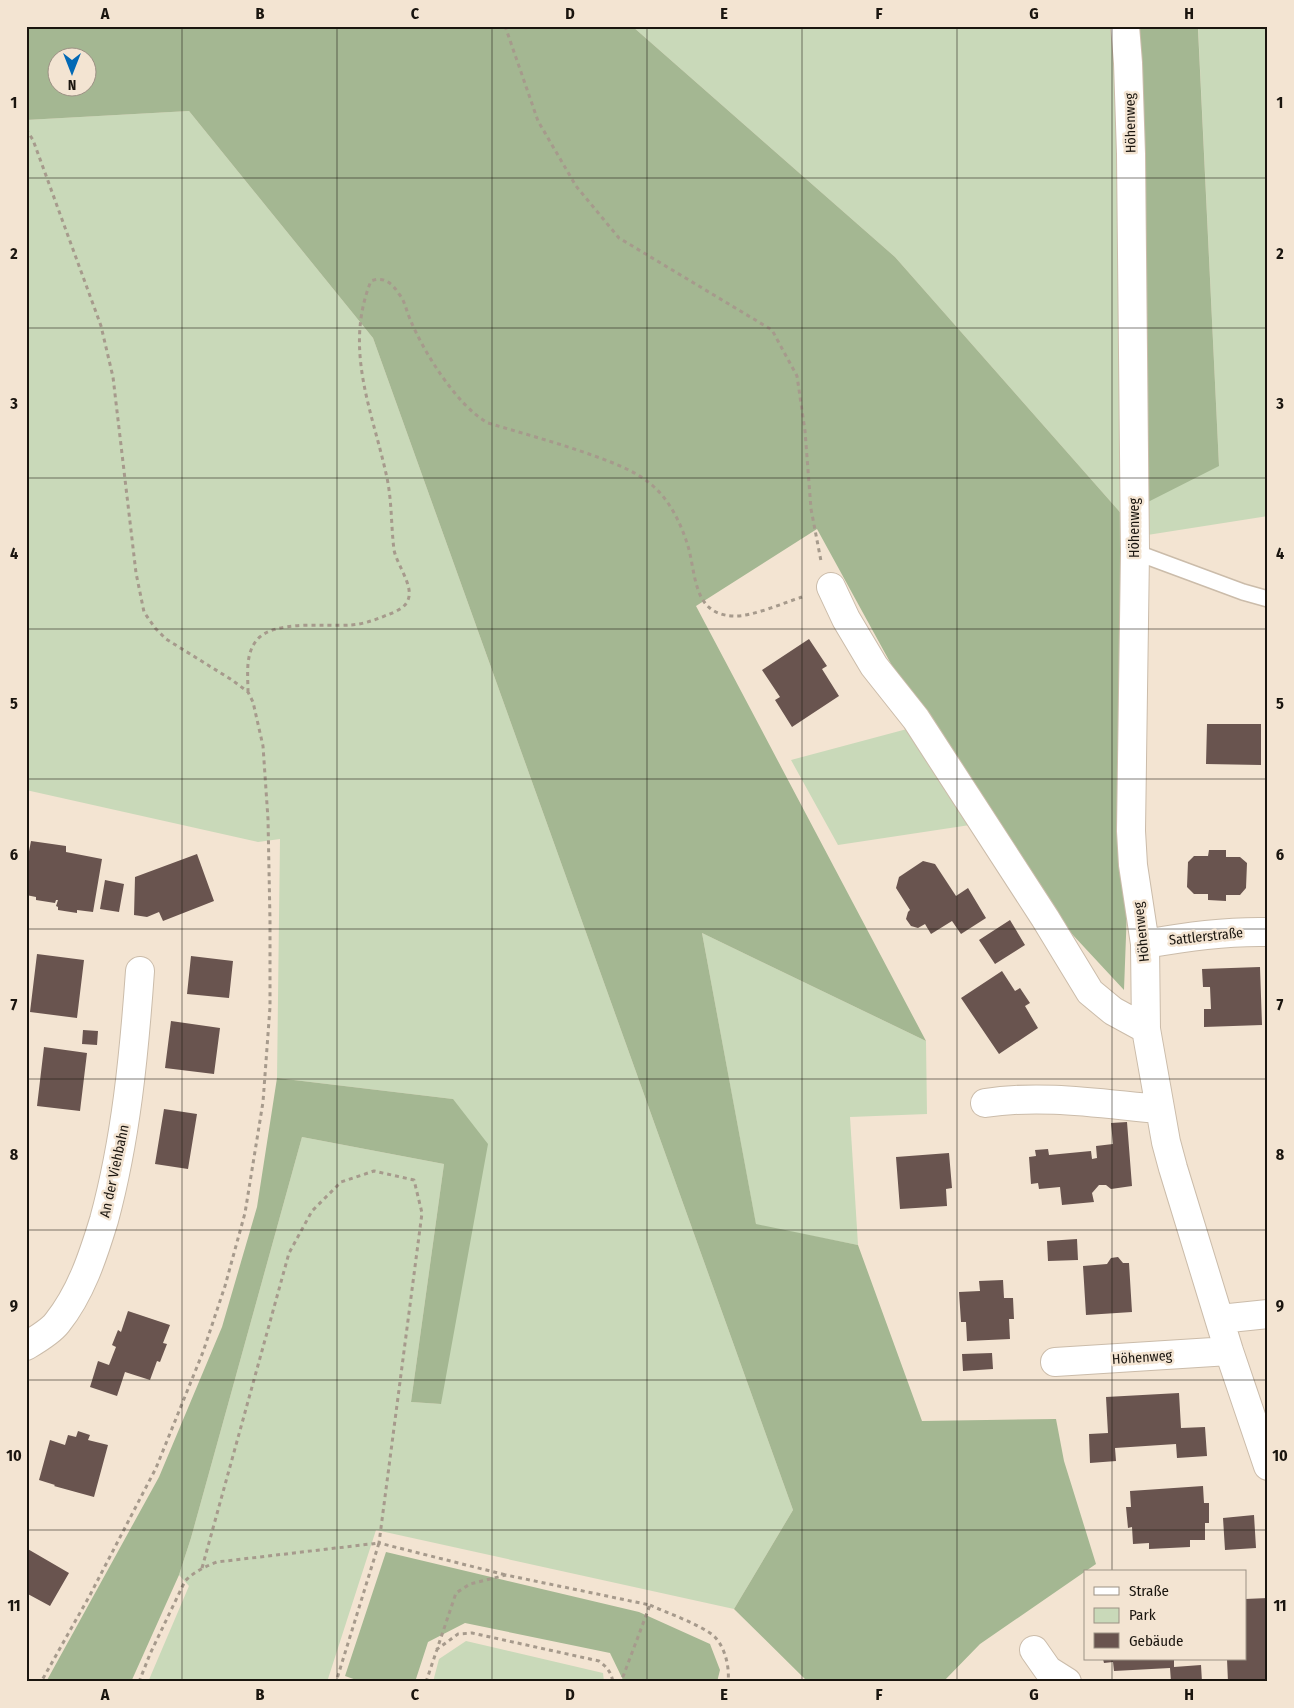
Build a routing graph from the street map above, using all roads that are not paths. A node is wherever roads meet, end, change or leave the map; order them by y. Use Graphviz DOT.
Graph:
graph roads {
  1 [pos="1125,26"];
  2 [pos="1135,552"];
  3 [pos="830,587"];
  4 [pos="1268,599"];
  5 [pos="1268,932"];
  6 [pos="1145,944"];
  7 [pos="140,972"];
  8 [pos="1146,1028"];
  9 [pos="985,1103"];
  10 [pos="1160,1109"];
  11 [pos="1268,1314"];
  12 [pos="1220,1319"];
  13 [pos="26,1346"];
  14 [pos="1229,1351"];
  15 [pos="1055,1362"];
  16 [pos="1268,1466"];
  17 [pos="1034,1650"];
  18 [pos="1067,1682"];
  1 -- 2 [label="street, Höhenweg"];
  2 -- 4 [label="lane"];
  2 -- 6 [label="street, Höhenweg"];
  3 -- 8 [label="street"];
  5 -- 6 [label="street, Sattlerstraße"];
  6 -- 8 [label="street, Höhenweg"];
  7 -- 13 [label="street, An der Viehbahn"];
  8 -- 10 [label="street, Höhenweg"];
  9 -- 10 [label="street"];
  10 -- 12 [label="street, Höhenweg"];
  11 -- 12 [label="street"];
  12 -- 14 [label="street, Höhenweg"];
  14 -- 15 [label="street, Höhenweg"];
  14 -- 16 [label="street, Höhenweg"];
  17 -- 18 [label="street"];
}
